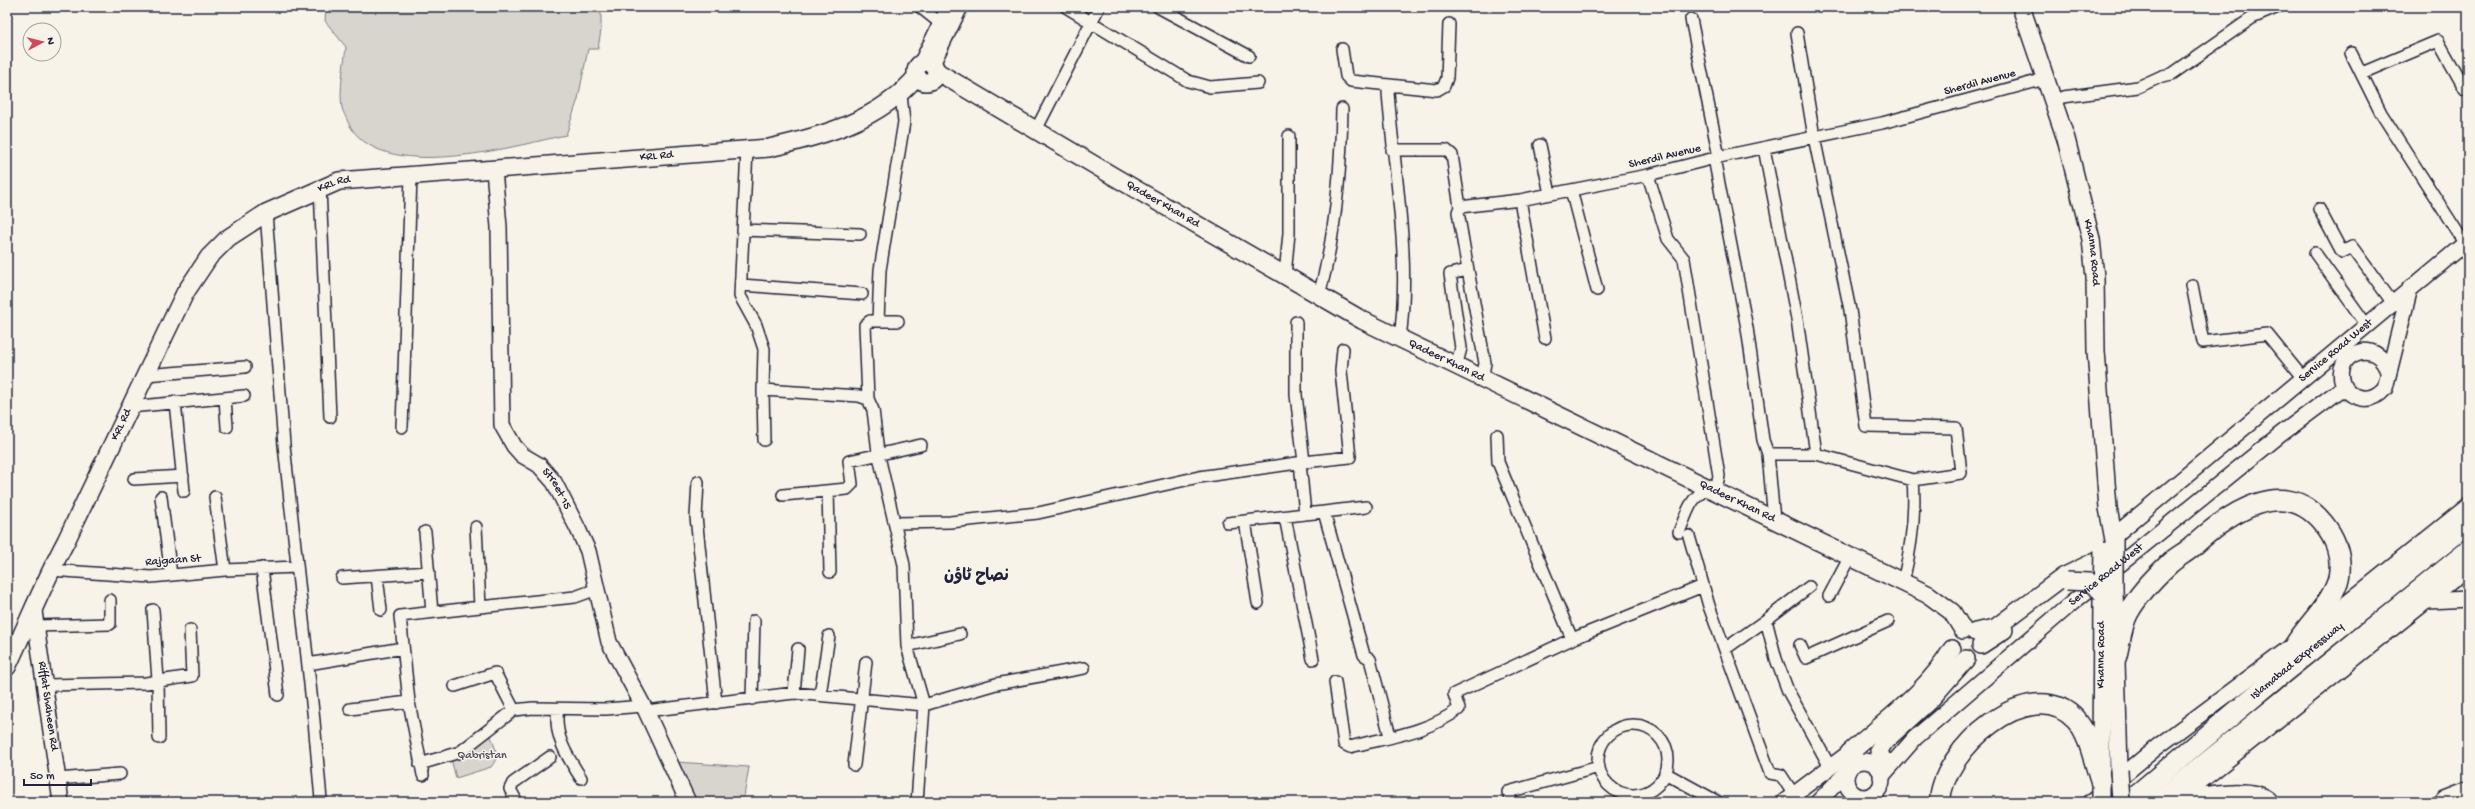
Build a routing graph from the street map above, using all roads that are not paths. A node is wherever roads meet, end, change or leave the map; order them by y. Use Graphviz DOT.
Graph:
graph roads {
  1 [pos="920,7"];
  2 [pos="949,7"];
  3 [pos="960,7"];
  4 [pos="1066,7"];
  5 [pos="1099,7"];
  6 [pos="1158,7"];
  7 [pos="2021,7"];
  8 [pos="2278,7"];
  9 [pos="1691,19"];
  10 [pos="1091,21"];
  11 [pos="940,23"];
  12 [pos="1449,24"];
  13 [pos="1797,33"];
  14 [pos="1342,49"];
  15 [pos="2351,53"];
  16 [pos="1249,56"];
  17 [pos="928,70"];
  18 [pos="2362,73"];
  19 [pos="2045,79"];
  20 [pos="1258,83"];
  21 [pos="1390,86"];
  22 [pos="2465,89"];
  23 [pos="901,94"];
  24 [pos="2053,101"];
  25 [pos="1342,109"];
  26 [pos="1036,130"];
  27 [pos="1289,136"];
  28 [pos="1814,137"];
  29 [pos="1540,145"];
  30 [pos="1764,148"];
  31 [pos="747,150"];
  32 [pos="1392,150"];
  33 [pos="1717,158"];
  34 [pos="494,170"];
  35 [pos="1648,175"];
  36 [pos="411,176"];
  37 [pos="320,188"];
  38 [pos="1571,190"];
  39 [pos="1550,194"];
  40 [pos="1520,200"];
  41 [pos="1460,207"];
  42 [pos="2319,209"];
  43 [pos="266,213"];
  44 [pos="743,230"];
  45 [pos="860,234"];
  46 [pos="2466,242"];
  47 [pos="2315,253"];
  48 [pos="1468,270"];
  49 [pos="1285,275"];
  50 [pos="741,285"];
  51 [pos="2192,285"];
  52 [pos="2410,288"];
  53 [pos="1597,290"];
  54 [pos="862,294"];
  55 [pos="1319,295"];
  56 [pos="2392,302"];
  57 [pos="878,321"];
  58 [pos="898,321"];
  59 [pos="1296,322"];
  60 [pos="2363,327"];
  61 [pos="1400,338"];
  62 [pos="1545,338"];
  63 [pos="1343,349"];
  64 [pos="2349,357"];
  65 [pos="1456,367"];
  66 [pos="245,368"];
  67 [pos="2388,372"];
  68 [pos="145,375"];
  69 [pos="2302,377"];
  70 [pos="1482,380"];
  71 [pos="2344,387"];
  72 [pos="763,390"];
  73 [pos="244,396"];
  74 [pos="225,398"];
  75 [pos="868,400"];
  76 [pos="176,402"];
  77 [pos="130,406"];
  78 [pos="330,417"];
  79 [pos="402,427"];
  80 [pos="227,428"];
  81 [pos="1497,435"];
  82 [pos="764,440"];
  83 [pos="921,445"];
  84 [pos="878,452"];
  85 [pos="1768,454"];
  86 [pos="1816,454"];
  87 [pos="1302,463"];
  88 [pos="183,476"];
  89 [pos="134,479"];
  90 [pos="1913,480"];
  91 [pos="698,482"];
  92 [pos="184,491"];
  93 [pos="828,491"];
  94 [pos="1708,493"];
  95 [pos="783,495"];
  96 [pos="215,497"];
  97 [pos="161,498"];
  98 [pos="2468,506"];
  99 [pos="1366,507"];
  100 [pos="1324,512"];
  101 [pos="1306,514"];
  102 [pos="1285,517"];
  103 [pos="1774,520"];
  104 [pos="1245,521"];
  105 [pos="896,523"];
  106 [pos="1228,523"];
  107 [pos="2468,524"];
  108 [pos="476,527"];
  109 [pos="425,532"];
  110 [pos="2108,545"];
  111 [pos="2468,551"];
  112 [pos="1846,564"];
  113 [pos="297,567"];
  114 [pos="262,568"];
  115 [pos="2468,568"];
  116 [pos="50,570"];
  117 [pos="225,570"];
  118 [pos="429,572"];
  119 [pos="830,572"];
  120 [pos="171,575"];
  121 [pos="377,576"];
  122 [pos="342,578"];
  123 [pos="1903,582"];
  124 [pos="1703,586"];
  125 [pos="1809,587"];
  126 [pos="597,589"];
  127 [pos="2106,591"];
  128 [pos="1829,596"];
  129 [pos="2468,599"];
  130 [pos="110,600"];
  131 [pos="2428,601"];
  132 [pos="1258,603"];
  133 [pos="480,607"];
  134 [pos="153,610"];
  135 [pos="381,610"];
  136 [pos="432,612"];
  137 [pos="35,619"];
  138 [pos="1766,620"];
  139 [pos="754,621"];
  140 [pos="1888,621"];
  141 [pos="190,630"];
  142 [pos="960,634"];
  143 [pos="829,636"];
  144 [pos="1965,638"];
  145 [pos="1572,639"];
  146 [pos="1800,645"];
  147 [pos="2295,645"];
  148 [pos="908,646"];
  149 [pos="402,648"];
  150 [pos="798,649"];
  151 [pos="1725,650"];
  152 [pos="2116,657"];
  153 [pos="1313,659"];
  154 [pos="866,662"];
  155 [pos="308,664"];
  156 [pos="7,667"];
  157 [pos="1084,668"];
  158 [pos="2280,675"];
  159 [pos="158,680"];
  160 [pos="1335,682"];
  161 [pos="45,685"];
  162 [pos="455,686"];
  163 [pos="794,693"];
  164 [pos="278,695"];
  165 [pos="820,695"];
  166 [pos="752,699"];
  167 [pos="863,699"];
  168 [pos="409,702"];
  169 [pos="716,703"];
  170 [pos="924,705"];
  171 [pos="645,708"];
  172 [pos="350,709"];
  173 [pos="558,709"];
  174 [pos="514,710"];
  175 [pos="1390,736"];
  176 [pos="159,738"];
  177 [pos="550,757"];
  178 [pos="1851,762"];
  179 [pos="1892,763"];
  180 [pos="420,764"];
  181 [pos="854,765"];
  182 [pos="1599,767"];
  183 [pos="1830,767"];
  184 [pos="1665,773"];
  185 [pos="120,774"];
  186 [pos="422,775"];
  187 [pos="1881,777"];
  188 [pos="581,778"];
  189 [pos="58,779"];
  190 [pos="2101,790"];
  191 [pos="2466,792"];
  192 [pos="1789,798"];
  193 [pos="320,800"];
  194 [pos="1854,800"];
  195 [pos="61,802"];
  196 [pos="517,802"];
  197 [pos="688,802"];
  198 [pos="917,802"];
  199 [pos="1511,802"];
  200 [pos="1718,802"];
  201 [pos="1818,802"];
  202 [pos="1940,802"];
  203 [pos="2091,802"];
  204 [pos="2121,802"];
  205 [pos="2128,802"];
  206 [pos="2158,802"];
  207 [pos="2176,802"];
  208 [pos="2268,802"];
  209 [pos="2441,802"];
  1 -- 11 [label="street"];
  2 -- 11 [label="street"];
  3 -- 17 [label="street"];
  4 -- 10 [label="street"];
  5 -- 10 [label="street"];
  6 -- 16 [label="street"];
  7 -- 19 [label="main road, Khanna Road"];
  8 -- 24 [label="street"];
  9 -- 33 [label="street"];
  10 -- 20 [label="street"];
  10 -- 26 [label="street"];
  11 -- 17 [label="street"];
  12 -- 21 [label="street"];
  13 -- 28 [label="street"];
  14 -- 21 [label="street"];
  15 -- 18 [label="street"];
  17 -- 23 [label="main road, KRL Rd"];
  17 -- 26 [label="main road, Qadeer Khan Rd"];
  17 -- 94 [label="main road, Qadeer Khan Rd"];
  18 -- 22 [label="street"];
  18 -- 46 [label="street"];
  19 -- 24 [label="main road, Khanna Road"];
  19 -- 28 [label="street, Sherdil Avenue"];
  21 -- 32 [label="street"];
  23 -- 31 [label="main road, KRL Rd"];
  23 -- 57 [label="street"];
  24 -- 110 [label="main road, Khanna Road"];
  25 -- 55 [label="street"];
  26 -- 49 [label="main road, Qadeer Khan Rd"];
  27 -- 49 [label="street"];
  28 -- 30 [label="street, Sherdil Avenue"];
  28 -- 90 [label="street"];
  29 -- 39 [label="street"];
  30 -- 33 [label="street, Sherdil Avenue"];
  30 -- 86 [label="street"];
  31 -- 34 [label="main road, KRL Rd"];
  31 -- 44 [label="street"];
  32 -- 41 [label="street"];
  32 -- 61 [label="street"];
  33 -- 35 [label="street, Sherdil Avenue"];
  33 -- 85 [label="street"];
  34 -- 36 [label="main road, KRL Rd"];
  34 -- 126 [label="street, Street 15"];
  35 -- 38 [label="street, Sherdil Avenue"];
  35 -- 94 [label="street"];
  36 -- 37 [label="main road, KRL Rd"];
  36 -- 79 [label="street"];
  37 -- 43 [label="main road, KRL Rd"];
  37 -- 78 [label="street"];
  38 -- 39 [label="street, Sherdil Avenue"];
  38 -- 53 [label="street"];
  39 -- 40 [label="street, Sherdil Avenue"];
  40 -- 41 [label="street, Sherdil Avenue"];
  40 -- 62 [label="street"];
  41 -- 48 [label="street"];
  42 -- 56 [label="street"];
  43 -- 68 [label="main road, KRL Rd"];
  43 -- 113 [label="street"];
  44 -- 45 [label="street"];
  44 -- 50 [label="street"];
  46 -- 52 [label="street, Service Road West"];
  47 -- 60 [label="street"];
  48 -- 65 [label="street"];
  48 -- 70 [label="street"];
  49 -- 55 [label="main road, Qadeer Khan Rd"];
  50 -- 54 [label="street"];
  50 -- 72 [label="street"];
  51 -- 69 [label="street"];
  52 -- 56 [label="street, Service Road West"];
  52 -- 67 [label="street"];
  55 -- 61 [label="main road, Qadeer Khan Rd"];
  56 -- 60 [label="street, Service Road West"];
  57 -- 58 [label="street"];
  57 -- 75 [label="street"];
  59 -- 87 [label="street"];
  60 -- 64 [label="street"];
  60 -- 69 [label="street, Service Road West"];
  61 -- 65 [label="main road, Qadeer Khan Rd"];
  63 -- 87 [label="street"];
  64 -- 67 [label="street"];
  64 -- 71 [label="street"];
  65 -- 70 [label="main road, Qadeer Khan Rd"];
  66 -- 68 [label="street"];
  67 -- 71 [label="street"];
  68 -- 77 [label="main road, KRL Rd"];
  69 -- 110 [label="street, Service Road West"];
  70 -- 94 [label="main road, Qadeer Khan Rd"];
  71 -- 179 [label="street, Service Road West"];
  72 -- 75 [label="street"];
  72 -- 82 [label="street"];
  73 -- 74 [label="street"];
  74 -- 76 [label="street"];
  74 -- 80 [label="street"];
  75 -- 84 [label="street"];
  76 -- 77 [label="street"];
  76 -- 88 [label="street"];
  77 -- 116 [label="main road, KRL Rd"];
  81 -- 145 [label="street"];
  83 -- 84 [label="street"];
  84 -- 93 [label="street"];
  84 -- 105 [label="street"];
  85 -- 86 [label="street"];
  85 -- 103 [label="street"];
  86 -- 90 [label="street"];
  87 -- 101 [label="street"];
  87 -- 105 [label="street"];
  88 -- 89 [label="street"];
  88 -- 92 [label="street"];
  90 -- 123 [label="street"];
  91 -- 169 [label="street"];
  93 -- 95 [label="street"];
  93 -- 119 [label="street"];
  94 -- 103 [label="main road, Qadeer Khan Rd"];
  94 -- 112 [label="main road, Qadeer Khan Rd"];
  94 -- 124 [label="street"];
  96 -- 117 [label="street"];
  97 -- 120 [label="street"];
  98 -- 147 [label="street"];
  99 -- 100 [label="street"];
  100 -- 101 [label="street"];
  100 -- 175 [label="street"];
  101 -- 102 [label="street"];
  102 -- 104 [label="street"];
  102 -- 153 [label="street"];
  103 -- 123 [label="main road, Qadeer Khan Rd"];
  104 -- 106 [label="street"];
  104 -- 132 [label="street"];
  105 -- 148 [label="street"];
  107 -- 158 [label="highway, Islamabad Expressway"];
  108 -- 133 [label="street"];
  109 -- 118 [label="street"];
  110 -- 127 [label="main road, Khanna Road, bridge"];
  110 -- 144 [label="main road"];
  111 -- 206 [label="highway, Islamabad Expressway"];
  112 -- 128 [label="street"];
  112 -- 144 [label="main road, Qadeer Khan Rd"];
  113 -- 114 [label="street, Rajgaan St"];
  113 -- 155 [label="street"];
  114 -- 117 [label="street, Rajgaan St"];
  114 -- 164 [label="street"];
  115 -- 131 [label="street"];
  116 -- 120 [label="street, Rajgaan St"];
  116 -- 137 [label="main road, KRL Rd"];
  117 -- 120 [label="street, Rajgaan St"];
  118 -- 121 [label="street"];
  118 -- 136 [label="street"];
  121 -- 122 [label="street"];
  121 -- 135 [label="street"];
  123 -- 144 [label="main road, Qadeer Khan Rd"];
  124 -- 145 [label="street"];
  124 -- 151 [label="street"];
  125 -- 138 [label="street"];
  126 -- 133 [label="street"];
  126 -- 171 [label="street, Street 15"];
  127 -- 144 [label="main road, bridge"];
  127 -- 152 [label="main road, Khanna Road"];
  127 -- 190 [label="main road, Khanna Road"];
  129 -- 131 [label="street"];
  130 -- 137 [label="street"];
  131 -- 207 [label="street"];
  133 -- 136 [label="street"];
  134 -- 159 [label="street"];
  136 -- 149 [label="street"];
  137 -- 156 [label="main road, KRL Rd"];
  137 -- 161 [label="street, Riffat Shaheen Rd"];
  138 -- 151 [label="street"];
  138 -- 183 [label="street"];
  139 -- 166 [label="street"];
  140 -- 146 [label="street"];
  141 -- 159 [label="street"];
  142 -- 148 [label="street"];
  143 -- 165 [label="street"];
  144 -- 178 [label="main road"];
  144 -- 179 [label="main road"];
  145 -- 175 [label="street"];
  147 -- 152 [label="highway"];
  147 -- 158 [label="highway"];
  147 -- 203 [label="street"];
  148 -- 170 [label="street"];
  149 -- 155 [label="street"];
  149 -- 168 [label="street"];
  150 -- 163 [label="street"];
  151 -- 192 [label="street"];
  152 -- 204 [label="main road, Khanna Road, bridge"];
  154 -- 167 [label="street"];
  155 -- 193 [label="street"];
  157 -- 170 [label="street"];
  158 -- 205 [label="highway, Islamabad Expressway"];
  159 -- 161 [label="street"];
  159 -- 176 [label="street"];
  160 -- 175 [label="street"];
  161 -- 189 [label="street, Riffat Shaheen Rd"];
  162 -- 174 [label="street"];
  163 -- 165 [label="street"];
  163 -- 166 [label="street"];
  165 -- 167 [label="street"];
  166 -- 169 [label="street"];
  167 -- 170 [label="street"];
  167 -- 181 [label="street"];
  168 -- 172 [label="street"];
  168 -- 180 [label="street"];
  169 -- 171 [label="street"];
  170 -- 198 [label="street"];
  171 -- 173 [label="street"];
  171 -- 197 [label="street, Street 15"];
  173 -- 174 [label="street"];
  173 -- 188 [label="street"];
  174 -- 180 [label="street"];
  177 -- 196 [label="street"];
  178 -- 183 [label="street"];
  178 -- 187 [label="street"];
  178 -- 194 [label="street"];
  178 -- 201 [label="street"];
  179 -- 187 [label="street, Service Road West"];
  180 -- 186 [label="street"];
  182 -- 184 [label="street"];
  182 -- 184 [label="street"];
  182 -- 199 [label="street"];
  183 -- 192 [label="street"];
  184 -- 200 [label="street"];
  185 -- 189 [label="street"];
  187 -- 194 [label="street"];
  189 -- 195 [label="street, Riffat Shaheen Rd"];
  190 -- 202 [label="highway"];
  191 -- 209 [label="street"];
  207 -- 208 [label="highway"];
}
